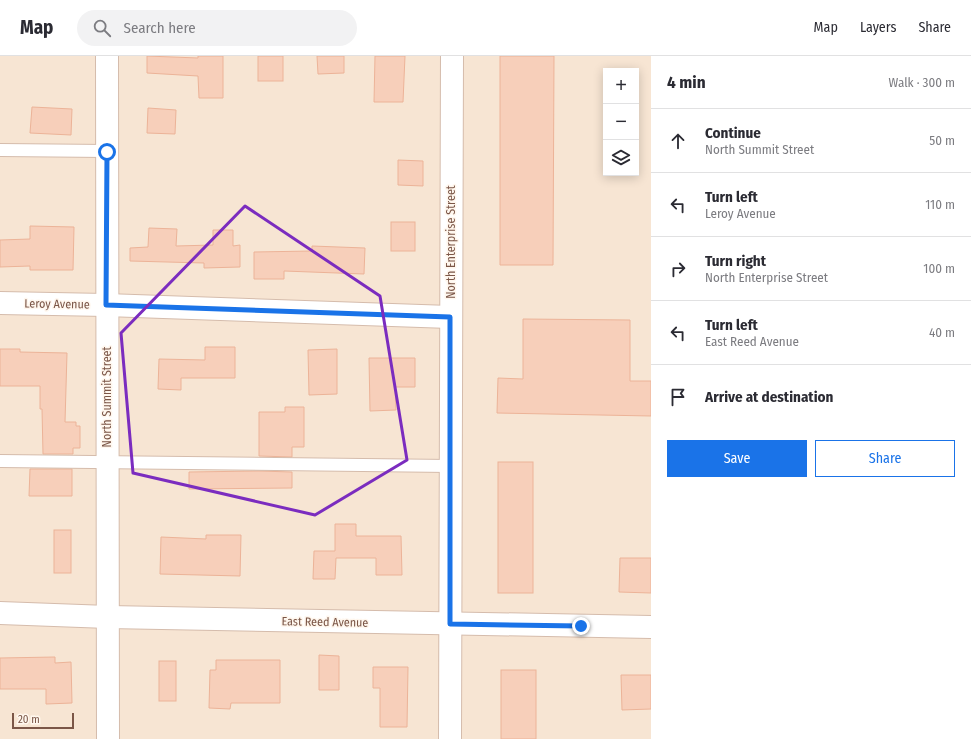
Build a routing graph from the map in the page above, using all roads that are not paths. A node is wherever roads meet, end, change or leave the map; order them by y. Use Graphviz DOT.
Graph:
graph roads {
  1 [pos="107,56"];
  2 [pos="452,56"];
  3 [pos="0,150"];
  4 [pos="107,152"];
  5 [pos="0,302"];
  6 [pos="106,305"];
  7 [pos="450,317"];
  8 [pos="0,461"];
  9 [pos="107,462"];
  10 [pos="450,466"];
  11 [pos="0,613"];
  12 [pos="108,617"];
  13 [pos="450,624"];
  14 [pos="651,627"];
  15 [pos="108,739"];
  16 [pos="450,739"];
  1 -- 4 [label="street, North Summit Street"];
  2 -- 7 [label="street, North Enterprise Street"];
  3 -- 4 [label="lane"];
  4 -- 6 [label="street, North Summit Street"];
  5 -- 6 [label="street, Leroy Avenue"];
  6 -- 7 [label="street, Leroy Avenue"];
  6 -- 9 [label="street, North Summit Street"];
  7 -- 10 [label="street, North Enterprise Street"];
  8 -- 9 [label="lane"];
  9 -- 10 [label="lane"];
  9 -- 12 [label="street, North Summit Street"];
  10 -- 13 [label="street, North Enterprise Street"];
  11 -- 12 [label="street, East Reed Avenue"];
  12 -- 13 [label="street, East Reed Avenue"];
  12 -- 15 [label="street, North Summit Street"];
  13 -- 14 [label="street, East Reed Avenue"];
  13 -- 16 [label="street, North Enterprise Street"];
}
